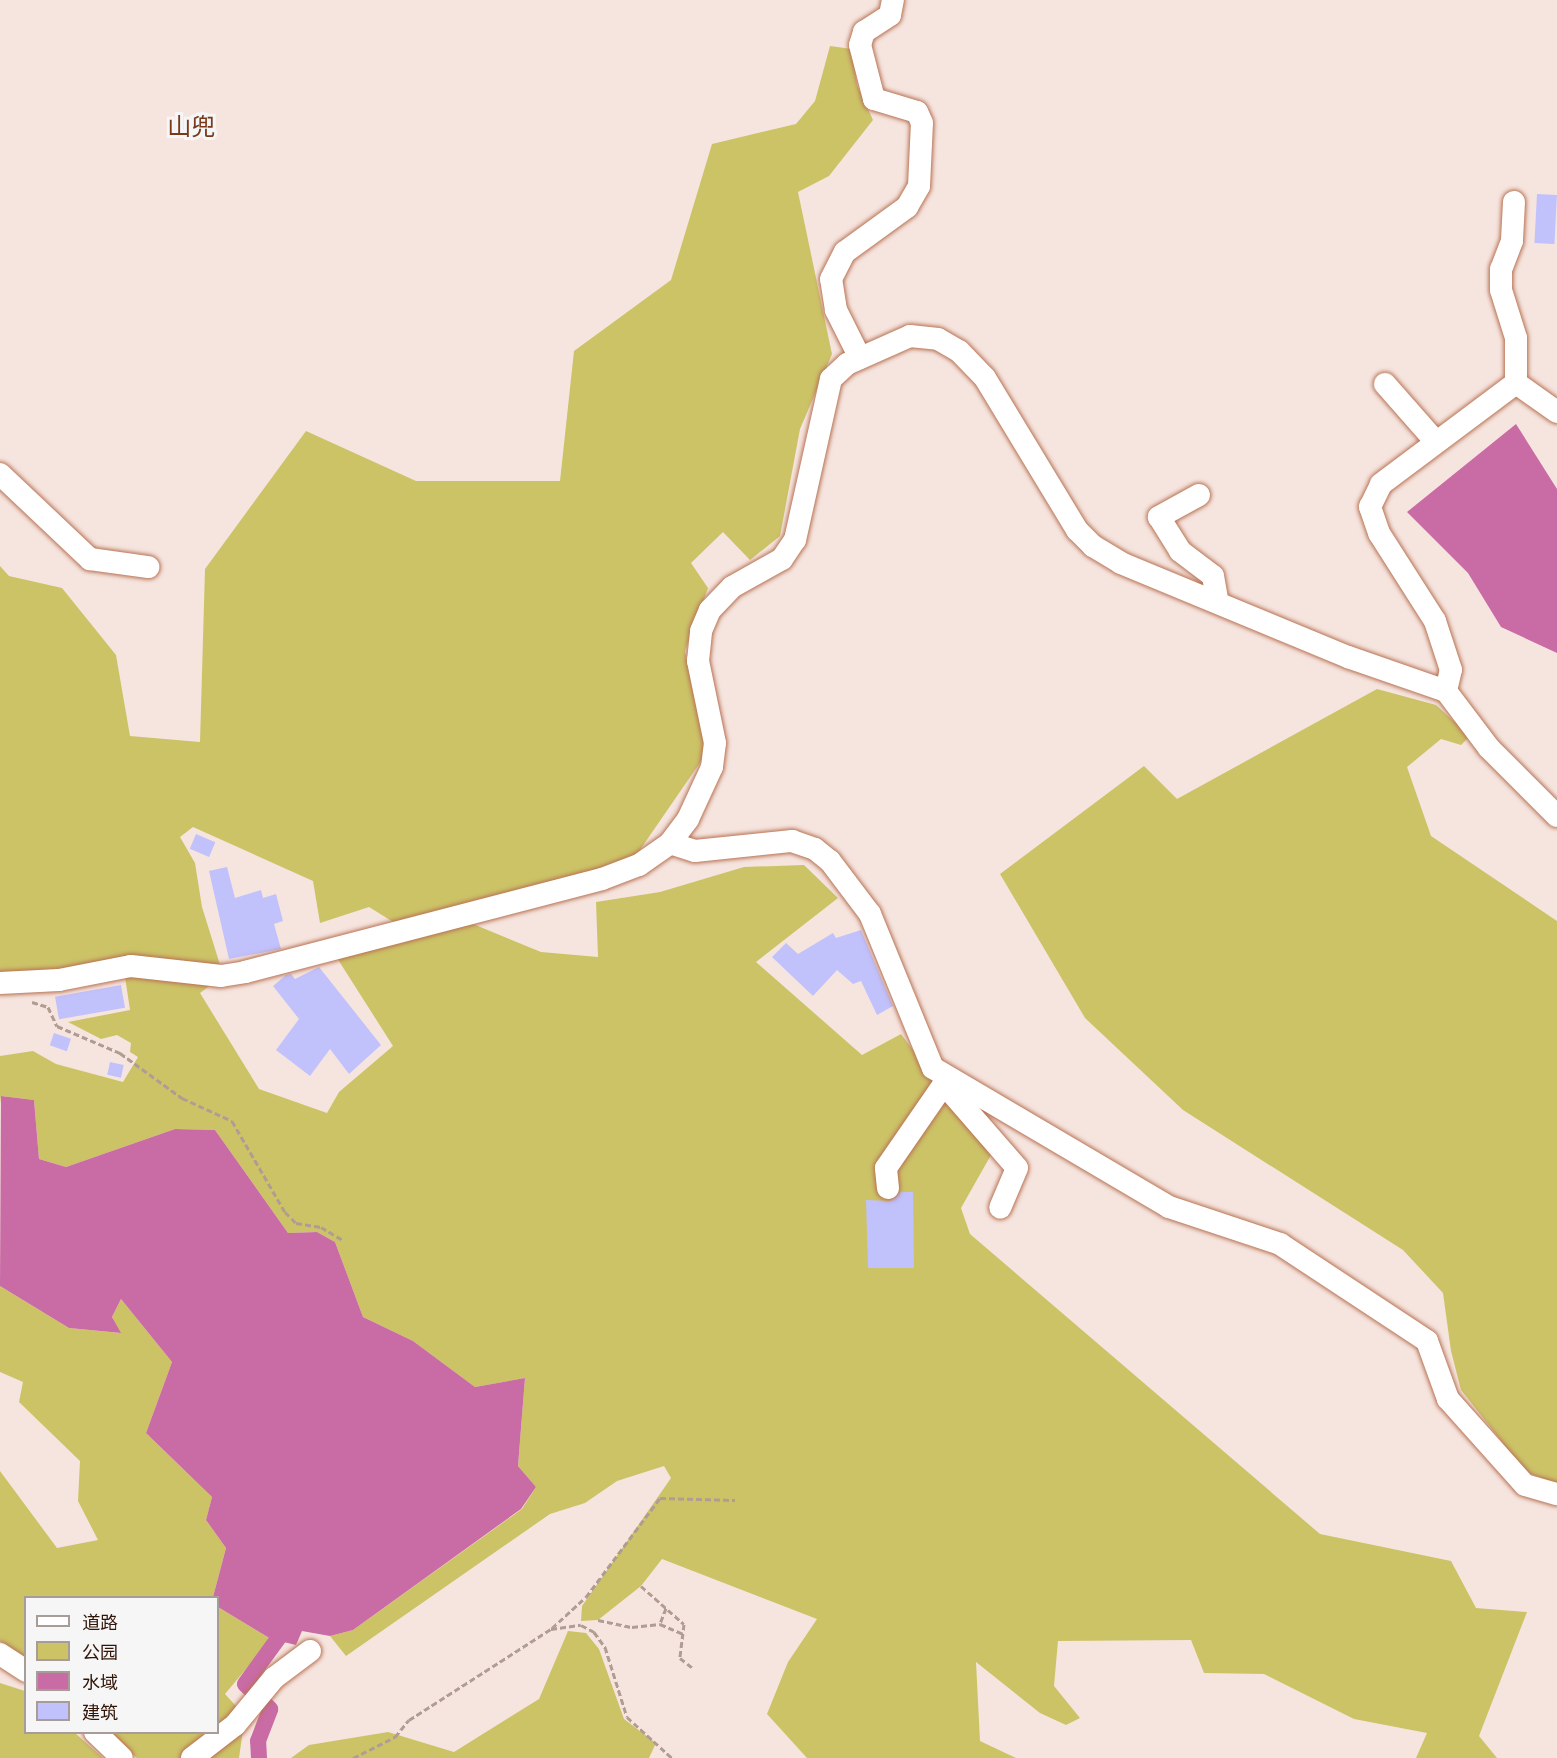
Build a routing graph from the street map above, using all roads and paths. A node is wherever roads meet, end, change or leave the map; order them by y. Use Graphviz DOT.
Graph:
graph roads {
  1 [pos="893,0"];
  2 [pos="1514,202"];
  3 [pos="860,358"];
  4 [pos="1516,383"];
  5 [pos="1385,384"];
  6 [pos="1557,412"];
  7 [pos="1435,441"];
  8 [pos="0,474"];
  9 [pos="1198,495"];
  10 [pos="148,567"];
  11 [pos="1218,603"];
  12 [pos="1446,691"];
  13 [pos="1557,816"];
  14 [pos="670,843"];
  15 [pos="0,983"];
  16 [pos="22,1002"];
  17 [pos="938,1076"];
  18 [pos="888,1188"];
  19 [pos="1000,1208"];
  20 [pos="343,1240"];
  21 [pos="1557,1494"];
  22 [pos="735,1500"];
  23 [pos="641,1586"];
  24 [pos="666,1608"];
  25 [pos="598,1620"];
  26 [pos="660,1624"];
  27 [pos="551,1629"];
  28 [pos="683,1634"];
  29 [pos="310,1651"];
  30 [pos="0,1654"];
  31 [pos="693,1668"];
  32 [pos="24,1670"];
  33 [pos="97,1734"];
  34 [pos="120,1757"];
  35 [pos="192,1758"];
  36 [pos="353,1758"];
  37 [pos="672,1758"];
  1 -- 3 [label="street"];
  2 -- 4 [label="street"];
  3 -- 11 [label="street"];
  3 -- 14 [label="street"];
  4 -- 6 [label="street"];
  4 -- 7 [label="street"];
  5 -- 7 [label="street"];
  7 -- 12 [label="street"];
  8 -- 10 [label="street"];
  9 -- 11 [label="street"];
  11 -- 12 [label="street"];
  12 -- 13 [label="street"];
  14 -- 15 [label="street"];
  14 -- 17 [label="street"];
  16 -- 20 [label="path"];
  17 -- 18 [label="street"];
  17 -- 19 [label="street"];
  17 -- 21 [label="street"];
  22 -- 27 [label="path"];
  23 -- 24 [label="path"];
  24 -- 26 [label="path"];
  24 -- 28 [label="path"];
  25 -- 26 [label="path"];
  26 -- 28 [label="path"];
  27 -- 36 [label="path"];
  27 -- 37 [label="path"];
  28 -- 31 [label="path"];
  29 -- 35 [label="street"];
  30 -- 32 [label="street"];
  33 -- 34 [label="street"];
}
